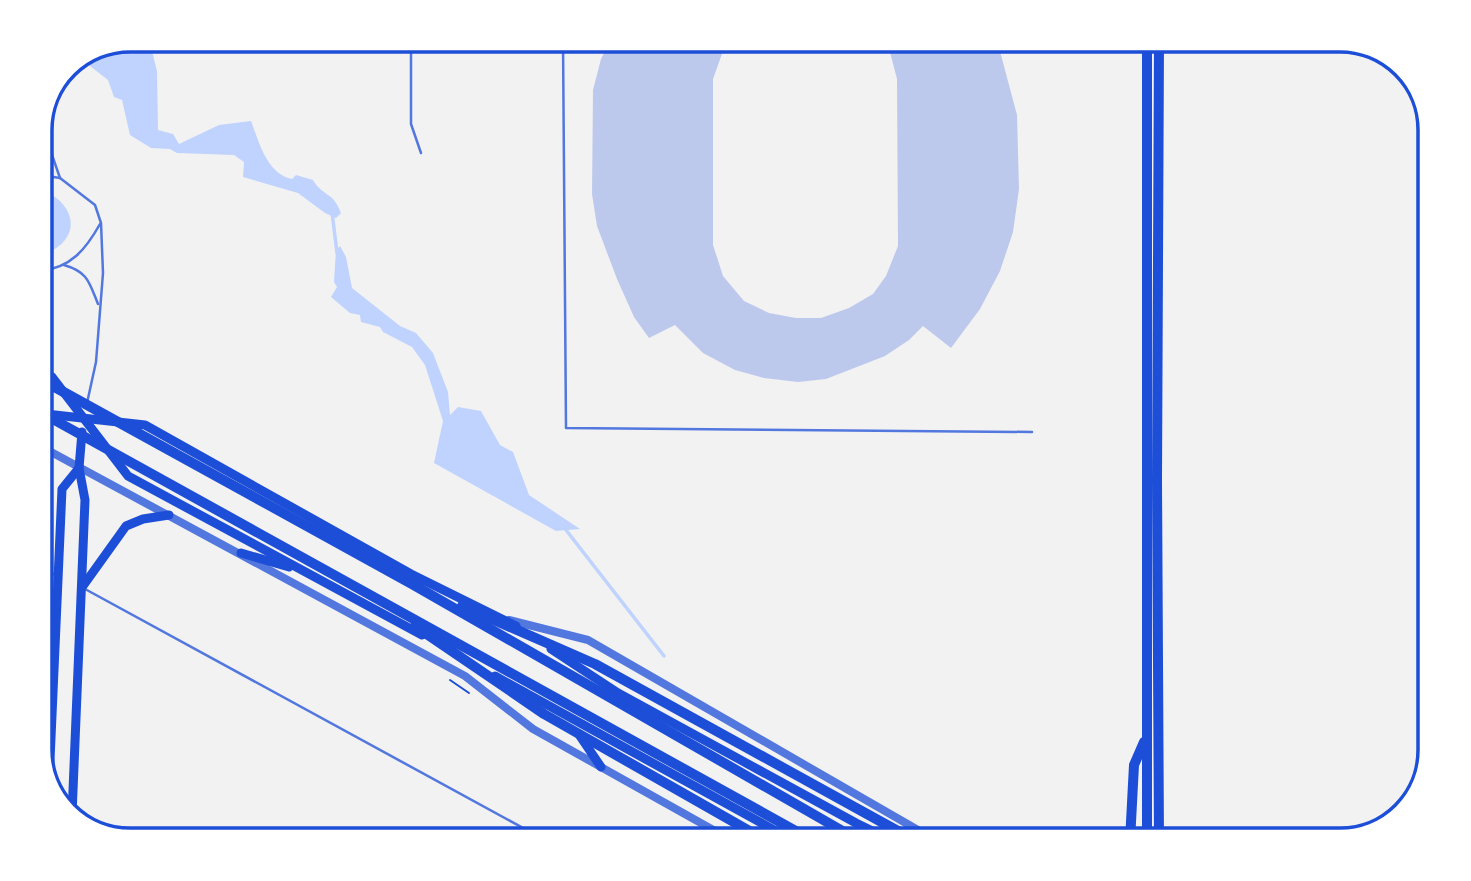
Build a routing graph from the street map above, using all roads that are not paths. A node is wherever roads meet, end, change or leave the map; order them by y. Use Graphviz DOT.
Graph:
graph roads {
  1 [pos="411,53"];
  2 [pos="563,53"];
  3 [pos="1147,53"];
  4 [pos="1159,53"];
  5 [pos="421,153"];
  6 [pos="53,158"];
  7 [pos="53,177"];
  8 [pos="60,178"];
  9 [pos="101,223"];
  10 [pos="64,265"];
  11 [pos="53,268"];
  12 [pos="99,307"];
  13 [pos="53,378"];
  14 [pos="53,386"];
  15 [pos="53,415"];
  16 [pos="53,420"];
  17 [pos="83,420"];
  18 [pos="1032,432"];
  19 [pos="53,453"];
  20 [pos="79,468"];
  21 [pos="169,515"];
  22 [pos="241,553"];
  23 [pos="306,572"];
  24 [pos="53,574"];
  25 [pos="58,577"];
  26 [pos="412,584"];
  27 [pos="82,587"];
  28 [pos="357,587"];
  29 [pos="505,619"];
  30 [pos="53,691"];
  31 [pos="566,714"];
  32 [pos="1146,739"];
  33 [pos="601,767"];
  34 [pos="73,803"];
  35 [pos="523,828"];
  36 [pos="710,828"];
  37 [pos="744,828"];
  38 [pos="771,828"];
  39 [pos="791,828"];
  40 [pos="837,828"];
  41 [pos="866,828"];
  42 [pos="893,828"];
  43 [pos="914,828"];
  44 [pos="1131,828"];
  45 [pos="1147,828"];
  46 [pos="1159,828"];
  1 -- 5 [label="lane"];
  2 -- 18 [label="lane"];
  3 -- 32 [label="main road"];
  4 -- 46 [label="main road"];
  6 -- 8 [label="lane"];
  7 -- 8 [label="lane"];
  8 -- 9 [label="lane"];
  9 -- 10 [label="lane"];
  9 -- 12 [label="lane"];
  10 -- 11 [label="lane"];
  10 -- 12 [label="lane"];
  12 -- 17 [label="lane"];
  13 -- 17 [label="main road"];
  14 -- 26 [label="highway"];
  15 -- 17 [label="main road"];
  16 -- 28 [label="highway"];
  17 -- 20 [label="main road"];
  17 -- 23 [label="main road"];
  17 -- 29 [label="main road"];
  19 -- 20 [label="street"];
  20 -- 21 [label="street"];
  20 -- 25 [label="main road"];
  20 -- 27 [label="main road"];
  21 -- 22 [label="street"];
  21 -- 27 [label="main road"];
  22 -- 23 [label="main road"];
  22 -- 33 [label="street"];
  23 -- 31 [label="main road"];
  24 -- 25 [label="lane"];
  25 -- 30 [label="main road"];
  26 -- 40 [label="highway"];
  26 -- 42 [label="highway"];
  27 -- 34 [label="main road"];
  27 -- 35 [label="lane"];
  28 -- 37 [label="highway"];
  28 -- 39 [label="highway"];
  29 -- 41 [label="main road"];
  29 -- 43 [label="street"];
  31 -- 33 [label="main road"];
  31 -- 38 [label="main road"];
  32 -- 44 [label="main road"];
  32 -- 45 [label="main road"];
  33 -- 36 [label="street"];
}
